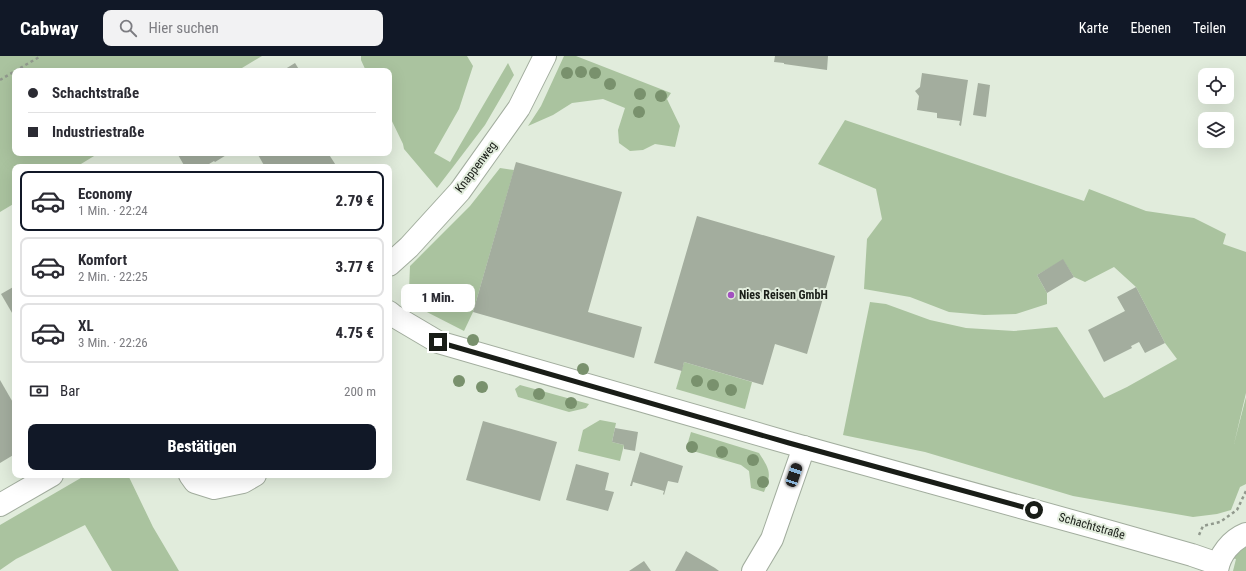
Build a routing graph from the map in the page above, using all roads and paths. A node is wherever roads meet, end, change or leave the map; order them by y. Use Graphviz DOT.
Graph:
graph roads {
  1 [pos="41,56"];
  2 [pos="545,56"];
  3 [pos="20,68"];
  4 [pos="12,73"];
  5 [pos="0,80"];
  6 [pos="392,262"];
  7 [pos="392,314"];
  8 [pos="804,447"];
  9 [pos="47,478"];
  10 [pos="192,478"];
  11 [pos="250,478"];
  12 [pos="0,505"];
  13 [pos="1246,534"];
  14 [pos="1218,568"];
  15 [pos="753,571"];
  1 -- 3 [label="path"];
  2 -- 6 [label="street, Knappenweg"];
  4 -- 5 [label="path"];
  7 -- 8 [label="street, Schachtstraße"];
  8 -- 14 [label="street, Schachtstraße"];
  8 -- 15 [label="street"];
  9 -- 12 [label="street"];
  10 -- 11 [label="street"];
  13 -- 14 [label="street"];
}
